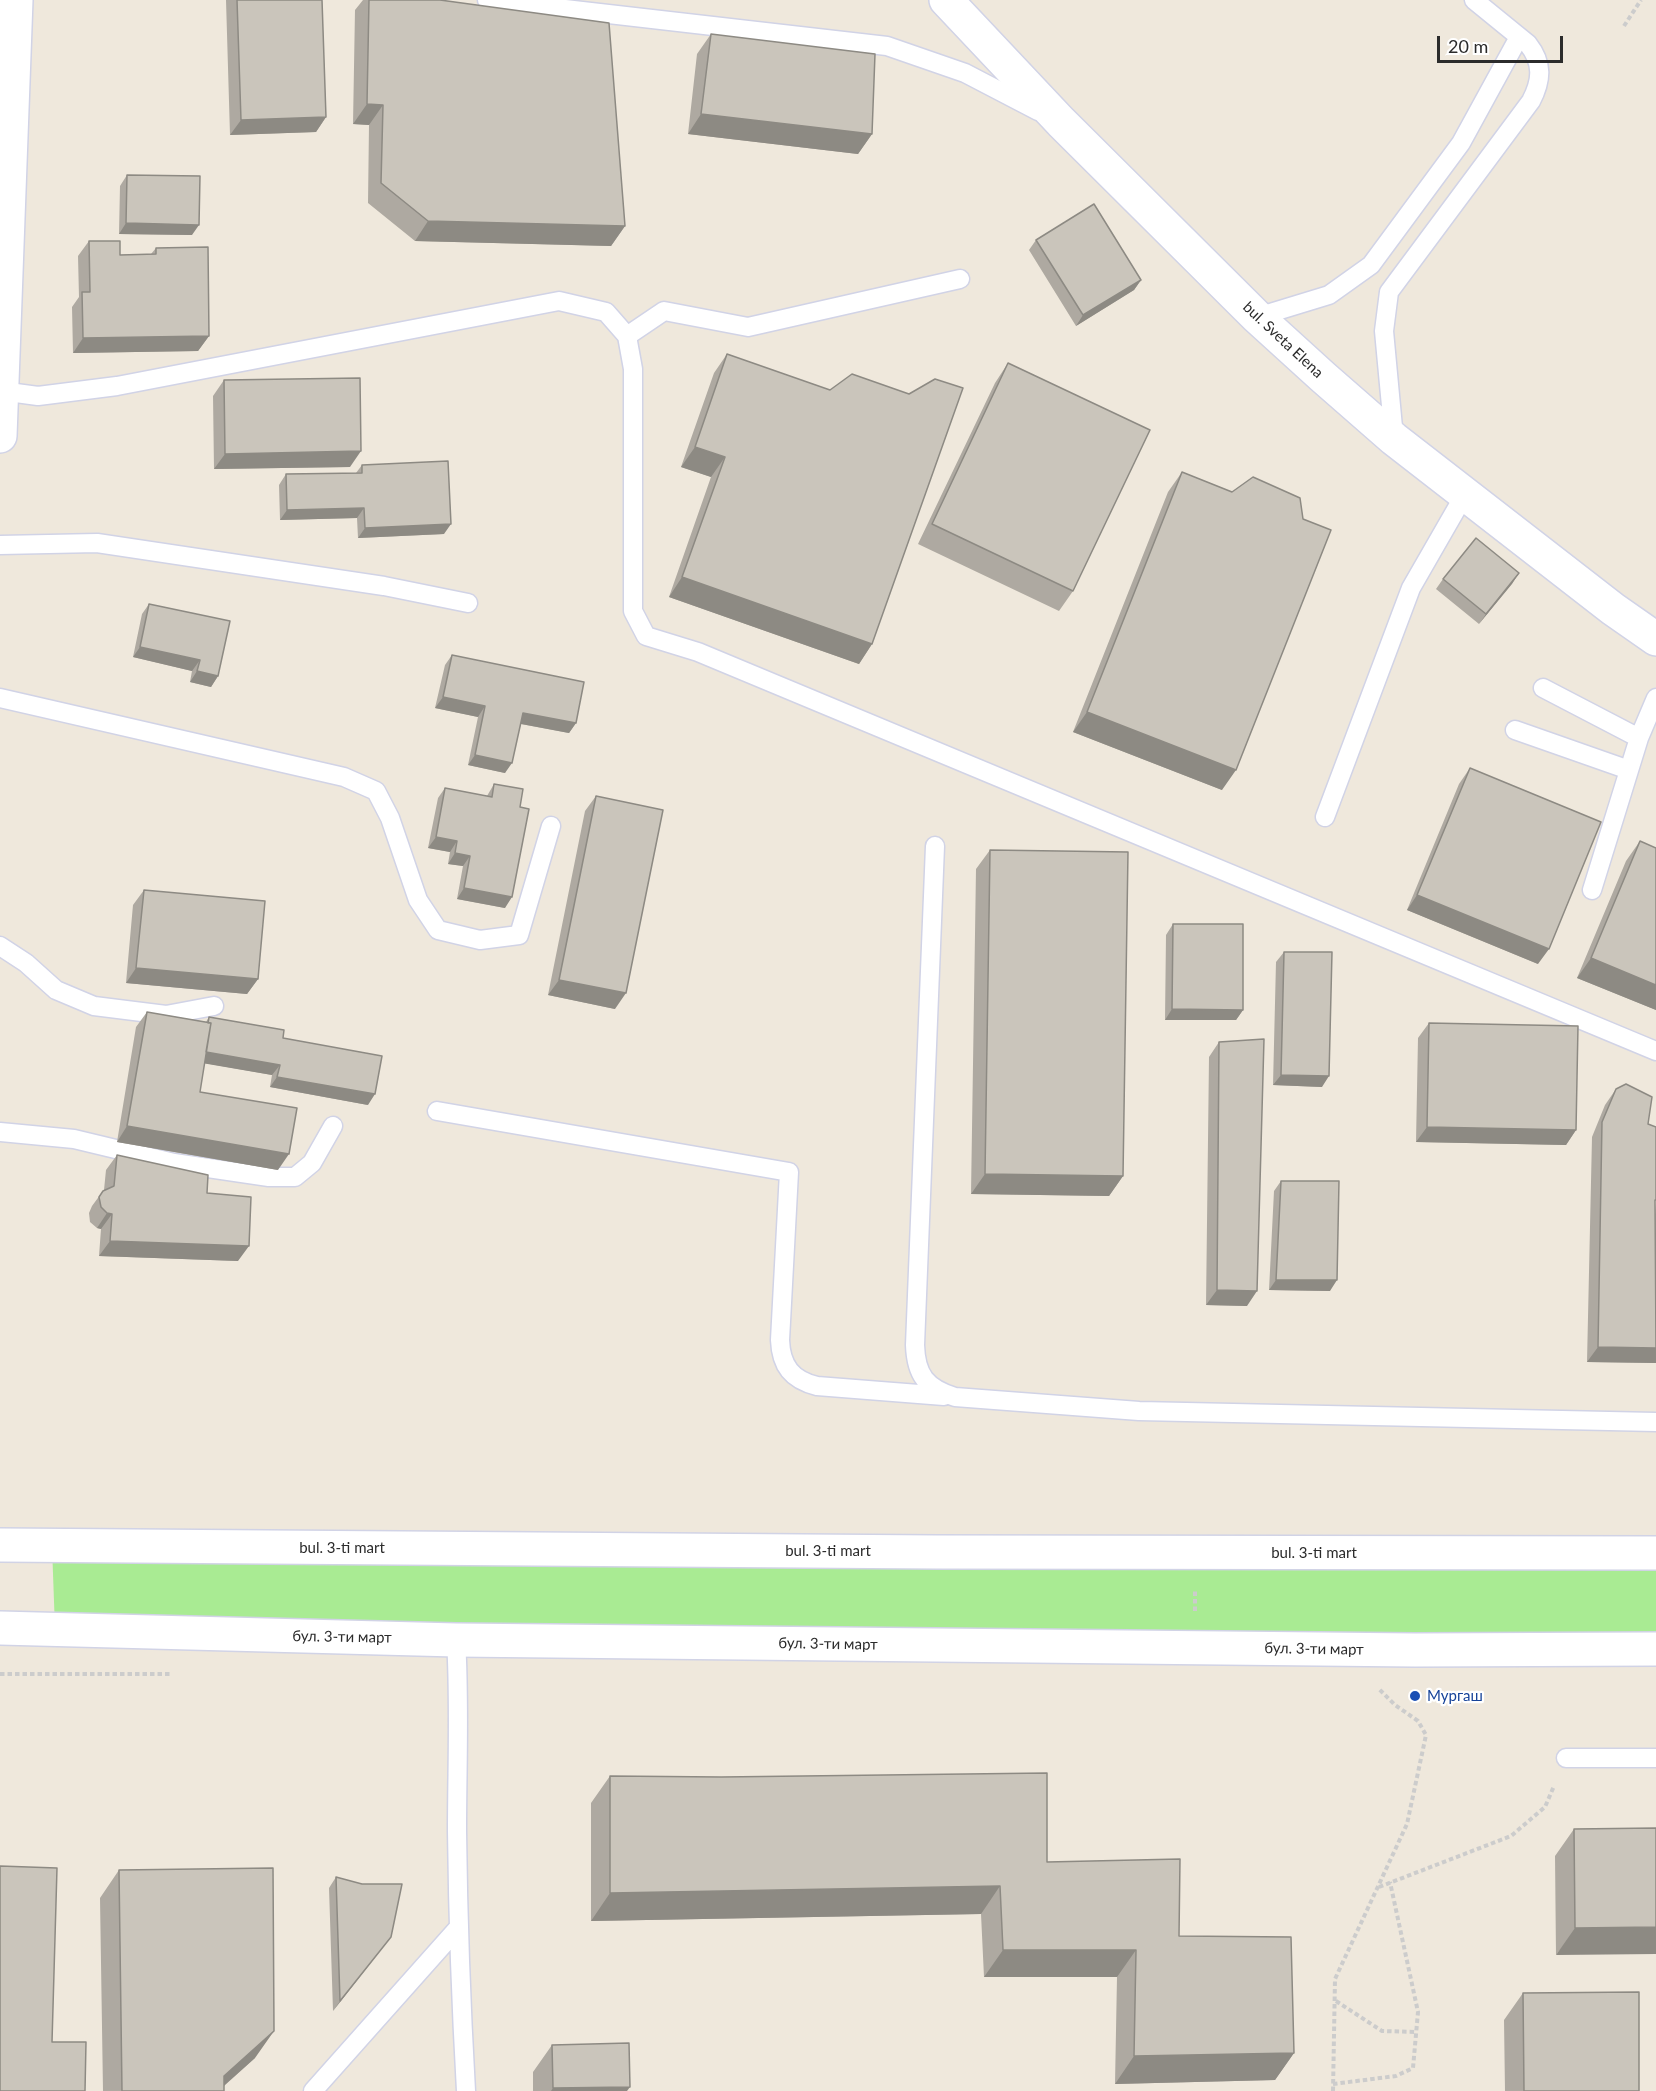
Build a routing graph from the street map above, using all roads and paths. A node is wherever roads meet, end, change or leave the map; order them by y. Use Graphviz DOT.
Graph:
graph roads {
  1 [pos="16,0"];
  2 [pos="487,0"];
  3 [pos="946,0"];
  4 [pos="1474,0"];
  5 [pos="1641,0"];
  6 [pos="1624,26"];
  7 [pos="1519,37"];
  8 [pos="1061,122"];
  9 [pos="960,279"];
  10 [pos="1257,317"];
  11 [pos="627,336"];
  12 [pos="2,391"];
  13 [pos="0,436"];
  14 [pos="1394,439"];
  15 [pos="1465,494"];
  16 [pos="0,544"];
  17 [pos="468,603"];
  18 [pos="1656,639"];
  19 [pos="1543,688"];
  20 [pos="0,698"];
  21 [pos="1656,698"];
  22 [pos="1515,730"];
  23 [pos="1639,738"];
  24 [pos="1629,770"];
  25 [pos="1325,817"];
  26 [pos="550,826"];
  27 [pos="934,846"];
  28 [pos="1592,890"];
  29 [pos="0,946"];
  30 [pos="214,1006"];
  31 [pos="1656,1051"];
  32 [pos="437,1111"];
  33 [pos="333,1126"];
  34 [pos="0,1132"];
  35 [pos="955,1397"];
  36 [pos="1656,1422"];
  37 [pos="0,1545"];
  38 [pos="1195,1553"];
  39 [pos="1656,1553"];
  40 [pos="0,1628"];
  41 [pos="456,1640"];
  42 [pos="1194,1647"];
  43 [pos="1341,1649"];
  44 [pos="1656,1649"];
  45 [pos="1566,1758"];
  46 [pos="1656,1758"];
  47 [pos="1390,1882"];
  48 [pos="1378,1887"];
  49 [pos="458,1928"];
  50 [pos="1335,2001"];
  51 [pos="1416,2032"];
  52 [pos="1333,2084"];
  53 [pos="313,2091"];
  54 [pos="465,2091"];
  55 [pos="1333,2091"];
  1 -- 12 [label="street"];
  2 -- 8 [label="lane"];
  3 -- 8 [label="street, bul. Sveta Elena"];
  4 -- 7 [label="lane"];
  5 -- 6 [label="path"];
  7 -- 10 [label="lane"];
  7 -- 14 [label="lane"];
  8 -- 10 [label="street, bul. Sveta Elena"];
  9 -- 11 [label="lane"];
  10 -- 14 [label="street, bul. Sveta Elena"];
  11 -- 12 [label="lane"];
  11 -- 31 [label="lane"];
  12 -- 13 [label="street"];
  14 -- 15 [label="street, bul. Sveta Elena"];
  15 -- 18 [label="street, bul. Sveta Elena"];
  15 -- 25 [label="lane"];
  16 -- 17 [label="lane"];
  19 -- 23 [label="lane"];
  20 -- 26 [label="lane"];
  21 -- 23 [label="lane"];
  22 -- 24 [label="lane"];
  23 -- 24 [label="lane"];
  24 -- 28 [label="lane"];
  27 -- 35 [label="lane"];
  29 -- 30 [label="lane"];
  32 -- 35 [label="lane"];
  33 -- 34 [label="lane"];
  35 -- 36 [label="lane"];
  37 -- 38 [label="street, bul. 3-ti mart"];
  38 -- 39 [label="street, bul. 3-ti mart"];
  38 -- 42 [label="path"];
  40 -- 41 [label="street, бул. 3-ти март"];
  41 -- 42 [label="street, бул. 3-ти март"];
  41 -- 49 [label="lane"];
  42 -- 43 [label="street, бул. 3-ти март"];
  43 -- 44 [label="street, бул. 3-ти март"];
  43 -- 48 [label="path"];
  45 -- 46 [label="lane"];
  45 -- 47 [label="path"];
  47 -- 48 [label="path"];
  47 -- 51 [label="path"];
  48 -- 50 [label="path"];
  49 -- 53 [label="lane"];
  49 -- 54 [label="lane"];
  50 -- 51 [label="path"];
  50 -- 52 [label="path"];
  51 -- 52 [label="path"];
  52 -- 55 [label="path"];
}
